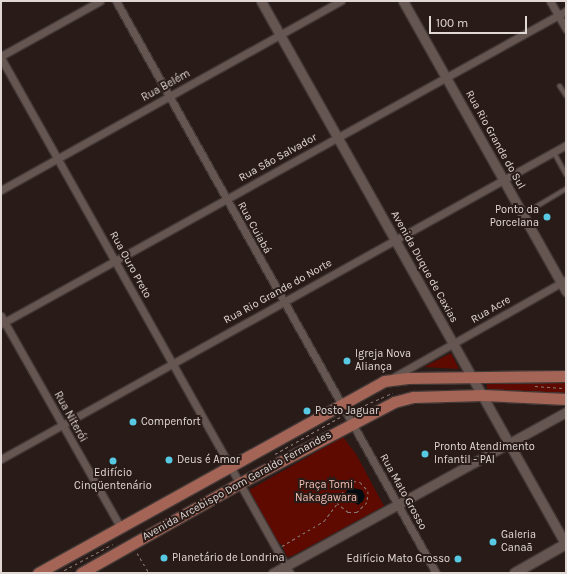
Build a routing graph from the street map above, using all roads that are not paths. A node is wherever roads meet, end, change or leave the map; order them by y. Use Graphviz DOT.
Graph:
graph roads {
  1 [pos="100,1"];
  2 [pos="116,1"];
  3 [pos="262,1"];
  4 [pos="341,1"];
  5 [pos="403,1"];
  6 [pos="550,1"];
  7 [pos="566,11"];
  8 [pos="558,16"];
  9 [pos="566,29"];
  10 [pos="280,35"];
  11 [pos="1,57"];
  12 [pos="447,78"];
  13 [pos="560,86"];
  14 [pos="566,95"];
  15 [pos="170,96"];
  16 [pos="339,138"];
  17 [pos="566,145"];
  18 [pos="553,152"];
  19 [pos="58,159"];
  20 [pos="566,174"];
  21 [pos="504,179"];
  22 [pos="566,189"];
  23 [pos="1,190"];
  24 [pos="226,200"];
  25 [pos="523,214"];
  26 [pos="395,240"];
  27 [pos="115,261"];
  28 [pos="564,284"];
  29 [pos="282,302"];
  30 [pos="2,321"];
  31 [pos="453,344"];
  32 [pos="172,363"];
  33 [pos="566,376"];
  34 [pos="472,377"];
  35 [pos="384,381"];
  36 [pos="482,395"];
  37 [pos="566,399"];
  38 [pos="341,404"];
  39 [pos="566,412"];
  40 [pos="352,423"];
  41 [pos="61,424"];
  42 [pos="509,442"];
  43 [pos="1,459"];
  44 [pos="230,467"];
  45 [pos="240,484"];
  46 [pos="398,505"];
  47 [pos="121,528"];
  48 [pos="566,545"];
  49 [pos="288,569"];
  50 [pos="38,573"];
  51 [pos="81,573"];
  52 [pos="273,573"];
  53 [pos="436,573"];
  54 [pos="514,573"];
  1 -- 11 [label="street"];
  2 -- 15 [label="street, Rua Cuiabá"];
  3 -- 10 [label="street, Avenida Duque de Caxias"];
  4 -- 10 [label="street, Rua Belém"];
  5 -- 12 [label="street, Rua Rio Grande do Sul"];
  6 -- 8 [label="street"];
  7 -- 8 [label="street, Rua São Salvador"];
  8 -- 9 [label="street"];
  8 -- 12 [label="street, Rua São Salvador"];
  10 -- 15 [label="street, Rua Belém"];
  10 -- 16 [label="street, Avenida Duque de Caxias"];
  11 -- 19 [label="street, Rua Ouro Preto"];
  12 -- 16 [label="street, Rua São Salvador"];
  12 -- 21 [label="street, Rua Rio Grande do Sul"];
  13 -- 14 [label="lane"];
  15 -- 19 [label="street, Rua Belém"];
  15 -- 24 [label="street, Rua Cuiabá"];
  16 -- 24 [label="street, Rua São Salvador"];
  16 -- 26 [label="street, Avenida Duque de Caxias"];
  17 -- 18 [label="street, Rua Rio Grande do Norte"];
  18 -- 20 [label="lane"];
  18 -- 21 [label="street, Rua Rio Grande do Norte"];
  19 -- 23 [label="street, Rua Belém"];
  19 -- 27 [label="street, Rua Ouro Preto"];
  21 -- 25 [label="street, Rua Rio Grande do Sul"];
  21 -- 26 [label="street, Rua Rio Grande do Norte"];
  22 -- 25 [label="lane"];
  24 -- 27 [label="street, Rua São Salvador"];
  24 -- 29 [label="street, Rua Cuiabá"];
  25 -- 28 [label="street, Rua Rio Grande do Sul"];
  26 -- 29 [label="street, Rua Rio Grande do Norte"];
  26 -- 31 [label="street, Avenida Duque de Caxias"];
  27 -- 30 [label="street, Rua São Salvador"];
  27 -- 32 [label="street, Rua Ouro Preto"];
  28 -- 31 [label="street, Rua Acre"];
  29 -- 32 [label="street, Rua Rio Grande do Norte"];
  29 -- 38 [label="street, Rua Cuiabá"];
  30 -- 41 [label="street, Rua Niterói"];
  31 -- 34 [label="street, Avenida Duque de Caxias"];
  31 -- 35 [label="street, Rua Acre"];
  32 -- 41 [label="street, Rua Rio Grande do Norte"];
  32 -- 44 [label="street, Rua Ouro Preto"];
  33 -- 34 [label="main road"];
  34 -- 35 [label="main road"];
  34 -- 36 [label="street, Avenida Duque de Caxias"];
  35 -- 38 [label="main road, Avenida Arcebispo Dom Geraldo Fernandes"];
  36 -- 37 [label="main road, Avenida Arcebispo Dom Geraldo Fernandes"];
  36 -- 40 [label="main road, Avenida Arcebispo Dom Geraldo Fernandes"];
  36 -- 42 [label="street, Avenida Duque de Caxias"];
  38 -- 40 [label="street, Rua Cuiabá"];
  38 -- 44 [label="main road, Avenida Arcebispo Dom Geraldo Fernandes"];
  39 -- 42 [label="street"];
  40 -- 45 [label="main road, Avenida Arcebispo Dom Geraldo Fernandes"];
  40 -- 46 [label="street, Rua Mato Grosso"];
  41 -- 43 [label="street, Rua Rio Grande do Norte"];
  41 -- 47 [label="street, Rua Niterói"];
  42 -- 46 [label="street"];
  42 -- 48 [label="street, Avenida Duque de Caxias"];
  44 -- 45 [label="street, Rua Ouro Preto"];
  44 -- 47 [label="main road, Avenida Arcebispo Dom Geraldo Fernandes"];
  45 -- 49 [label="street, Rua Ouro Preto"];
  45 -- 51 [label="main road, Avenida Arcebispo Dom Geraldo Fernandes"];
  46 -- 49 [label="street"];
  46 -- 53 [label="street, Rua Mato Grosso"];
  47 -- 50 [label="main road, Avenida Arcebispo Dom Geraldo Fernandes"];
  48 -- 54 [label="main road"];
  49 -- 52 [label="street"];
}
